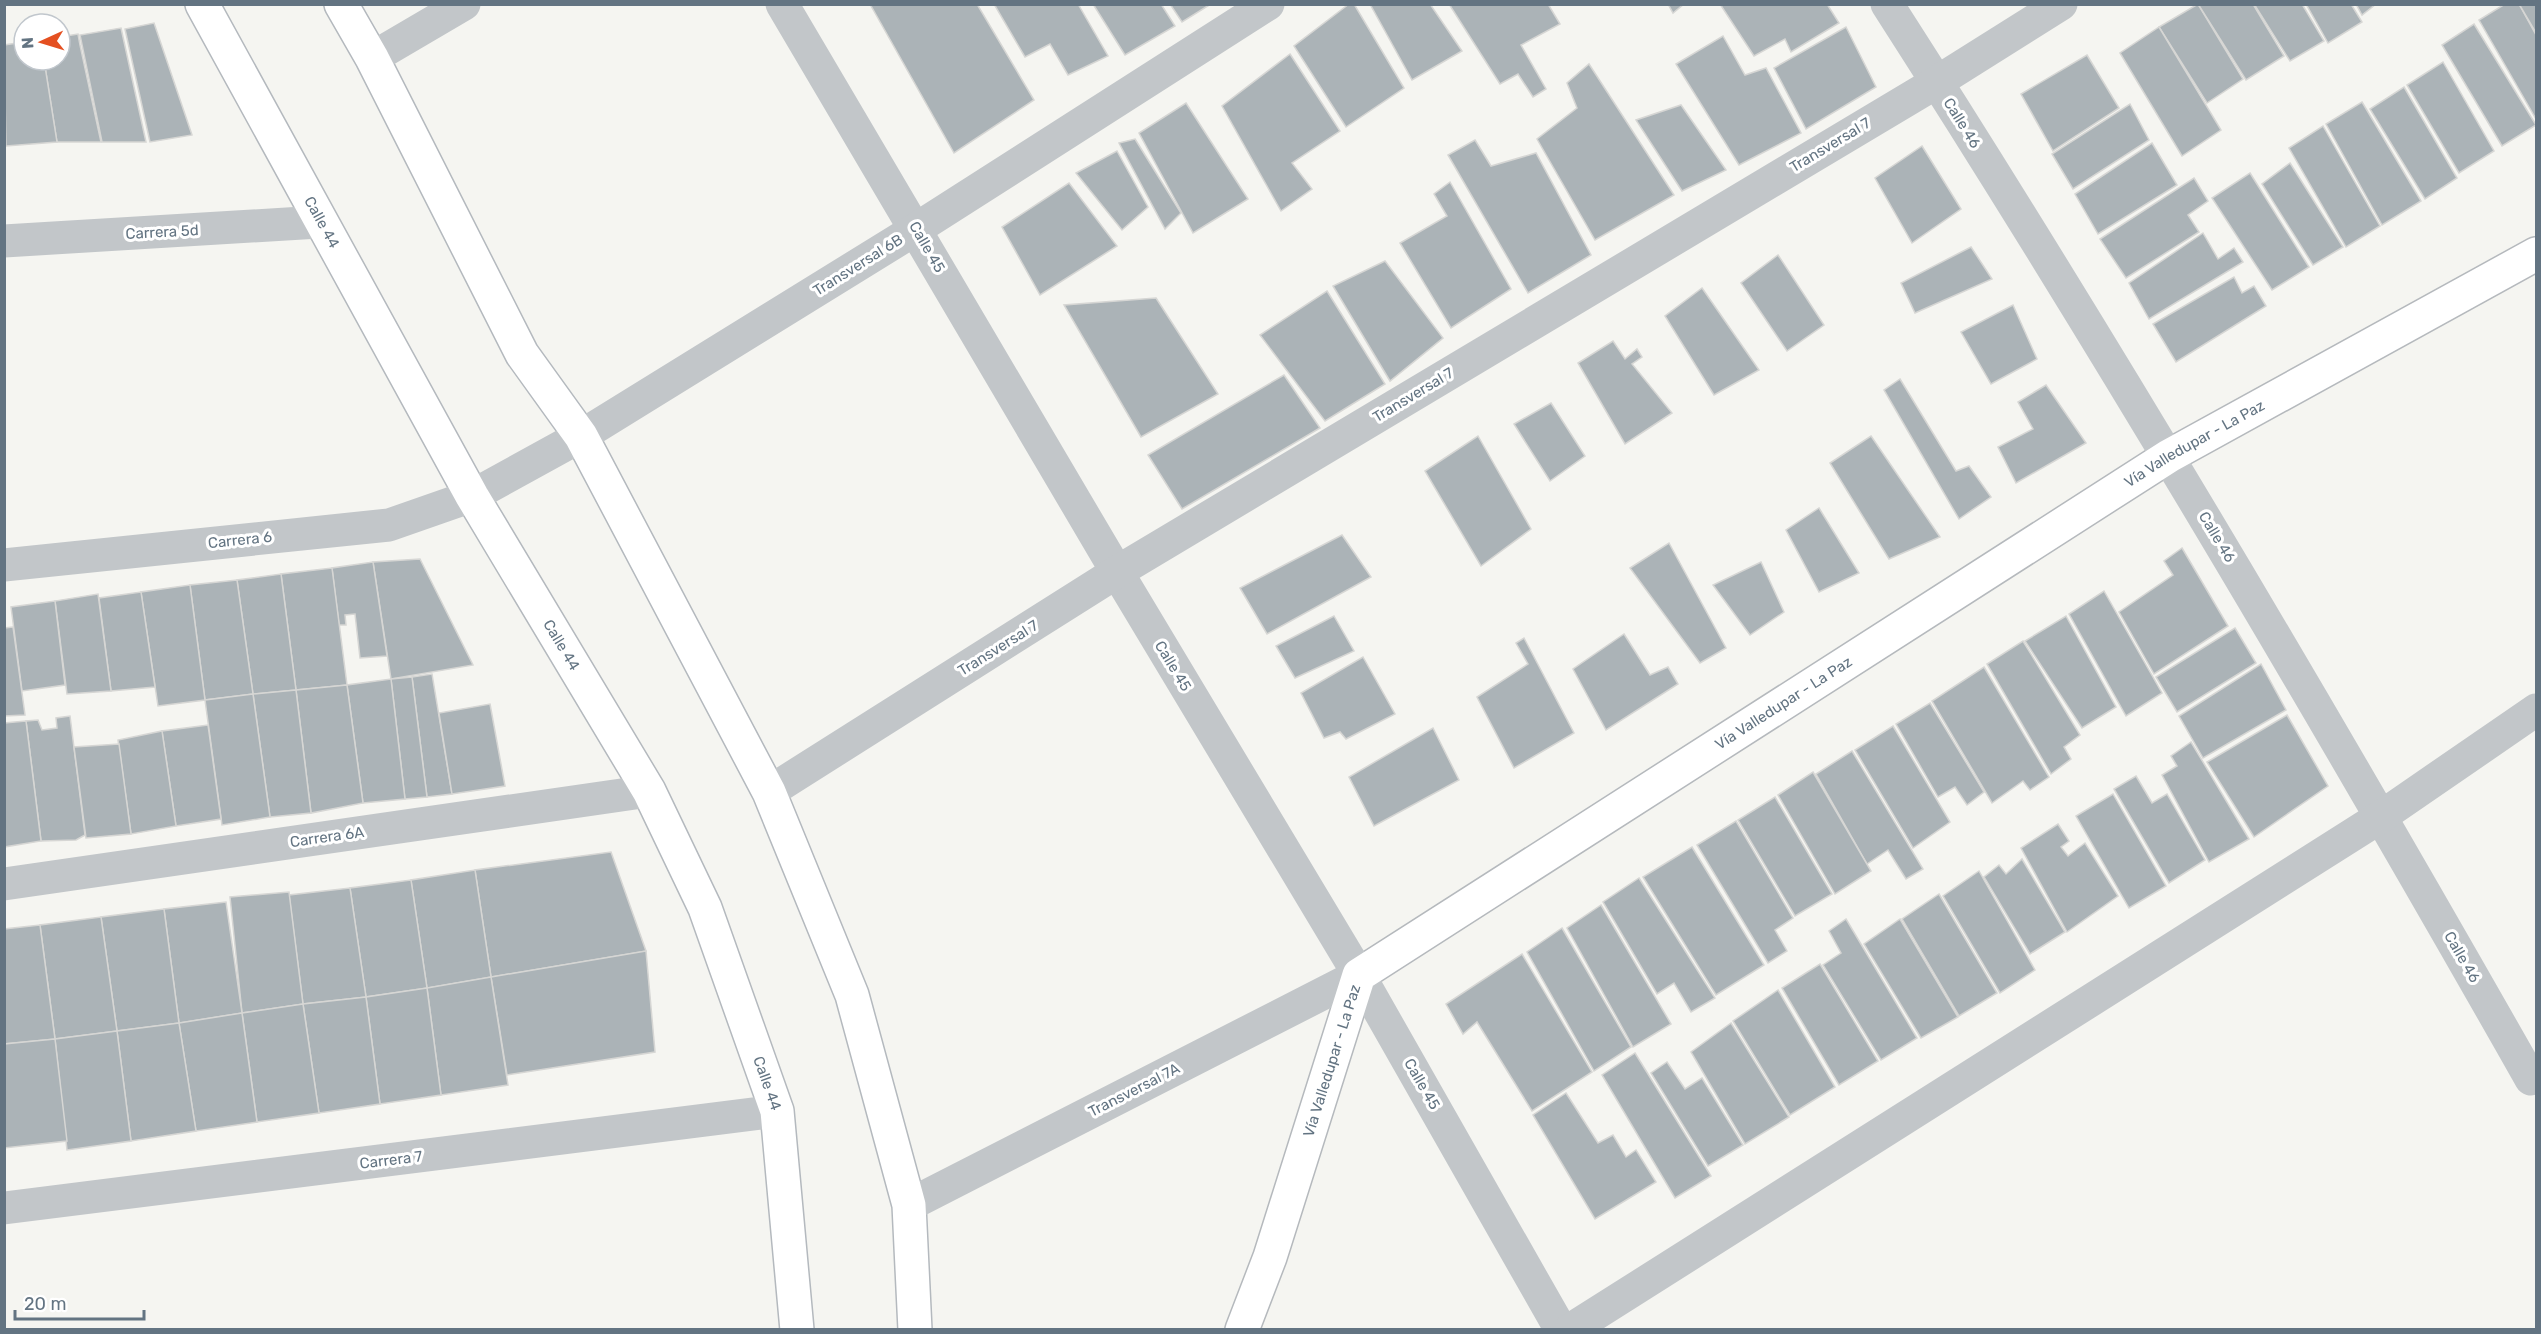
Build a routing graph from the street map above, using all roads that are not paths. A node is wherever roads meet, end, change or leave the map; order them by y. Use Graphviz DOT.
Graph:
graph roads {
  1 [pos="202,4"];
  2 [pos="341,4"];
  3 [pos="464,4"];
  4 [pos="782,4"];
  5 [pos="1268,4"];
  6 [pos="1887,4"];
  7 [pos="2061,4"];
  8 [pos="372,58"];
  9 [pos="1937,82"];
  10 [pos="319,222"];
  11 [pos="916,229"];
  12 [pos="4,241"];
  13 [pos="2536,254"];
  14 [pos="581,436"];
  15 [pos="2169,456"];
  16 [pos="471,496"];
  17 [pos="4,565"];
  18 [pos="1117,572"];
  19 [pos="2536,710"];
  20 [pos="649,791"];
  21 [pos="769,792"];
  22 [pos="2382,816"];
  23 [pos="4,884"];
  24 [pos="1359,975"];
  25 [pos="2534,1078"];
  26 [pos="777,1111"];
  27 [pos="909,1205"];
  28 [pos="4,1208"];
  29 [pos="797,1329"];
  30 [pos="915,1329"];
  31 [pos="1242,1329"];
  32 [pos="1561,1329"];
  33 [pos="1570,1329"];
  1 -- 10 [label="main road, Calle 44"];
  2 -- 8 [label="main road"];
  3 -- 8 [label="street"];
  4 -- 11 [label="street, Calle 45"];
  5 -- 11 [label="street, Transversal 6B"];
  6 -- 9 [label="street, Calle 46"];
  7 -- 9 [label="street, Transversal 7"];
  8 -- 14 [label="main road"];
  9 -- 15 [label="street, Calle 46"];
  9 -- 18 [label="street, Transversal 7"];
  10 -- 12 [label="street, Carrera 5d"];
  10 -- 16 [label="main road, Calle 44"];
  11 -- 14 [label="street, Transversal 6B"];
  11 -- 18 [label="street, Calle 45"];
  13 -- 15 [label="main road, Vía Valledupar - La Paz"];
  14 -- 16 [label="street, Transversal 6B"];
  14 -- 21 [label="main road"];
  15 -- 22 [label="street, Calle 46"];
  15 -- 24 [label="main road, Vía Valledupar - La Paz"];
  16 -- 17 [label="street, Carrera 6"];
  16 -- 20 [label="main road, Calle 44"];
  18 -- 21 [label="street, Transversal 7"];
  18 -- 24 [label="street, Calle 45"];
  19 -- 22 [label="street"];
  20 -- 23 [label="street, Carrera 6A"];
  20 -- 26 [label="main road, Calle 44"];
  21 -- 27 [label="main road"];
  22 -- 25 [label="street, Calle 46"];
  22 -- 33 [label="street"];
  24 -- 27 [label="street, Transversal 7A"];
  24 -- 31 [label="main road, Vía Valledupar - La Paz"];
  24 -- 32 [label="street, Calle 45"];
  26 -- 28 [label="street, Carrera 7"];
  26 -- 29 [label="main road, Calle 44"];
  27 -- 30 [label="main road"];
}
